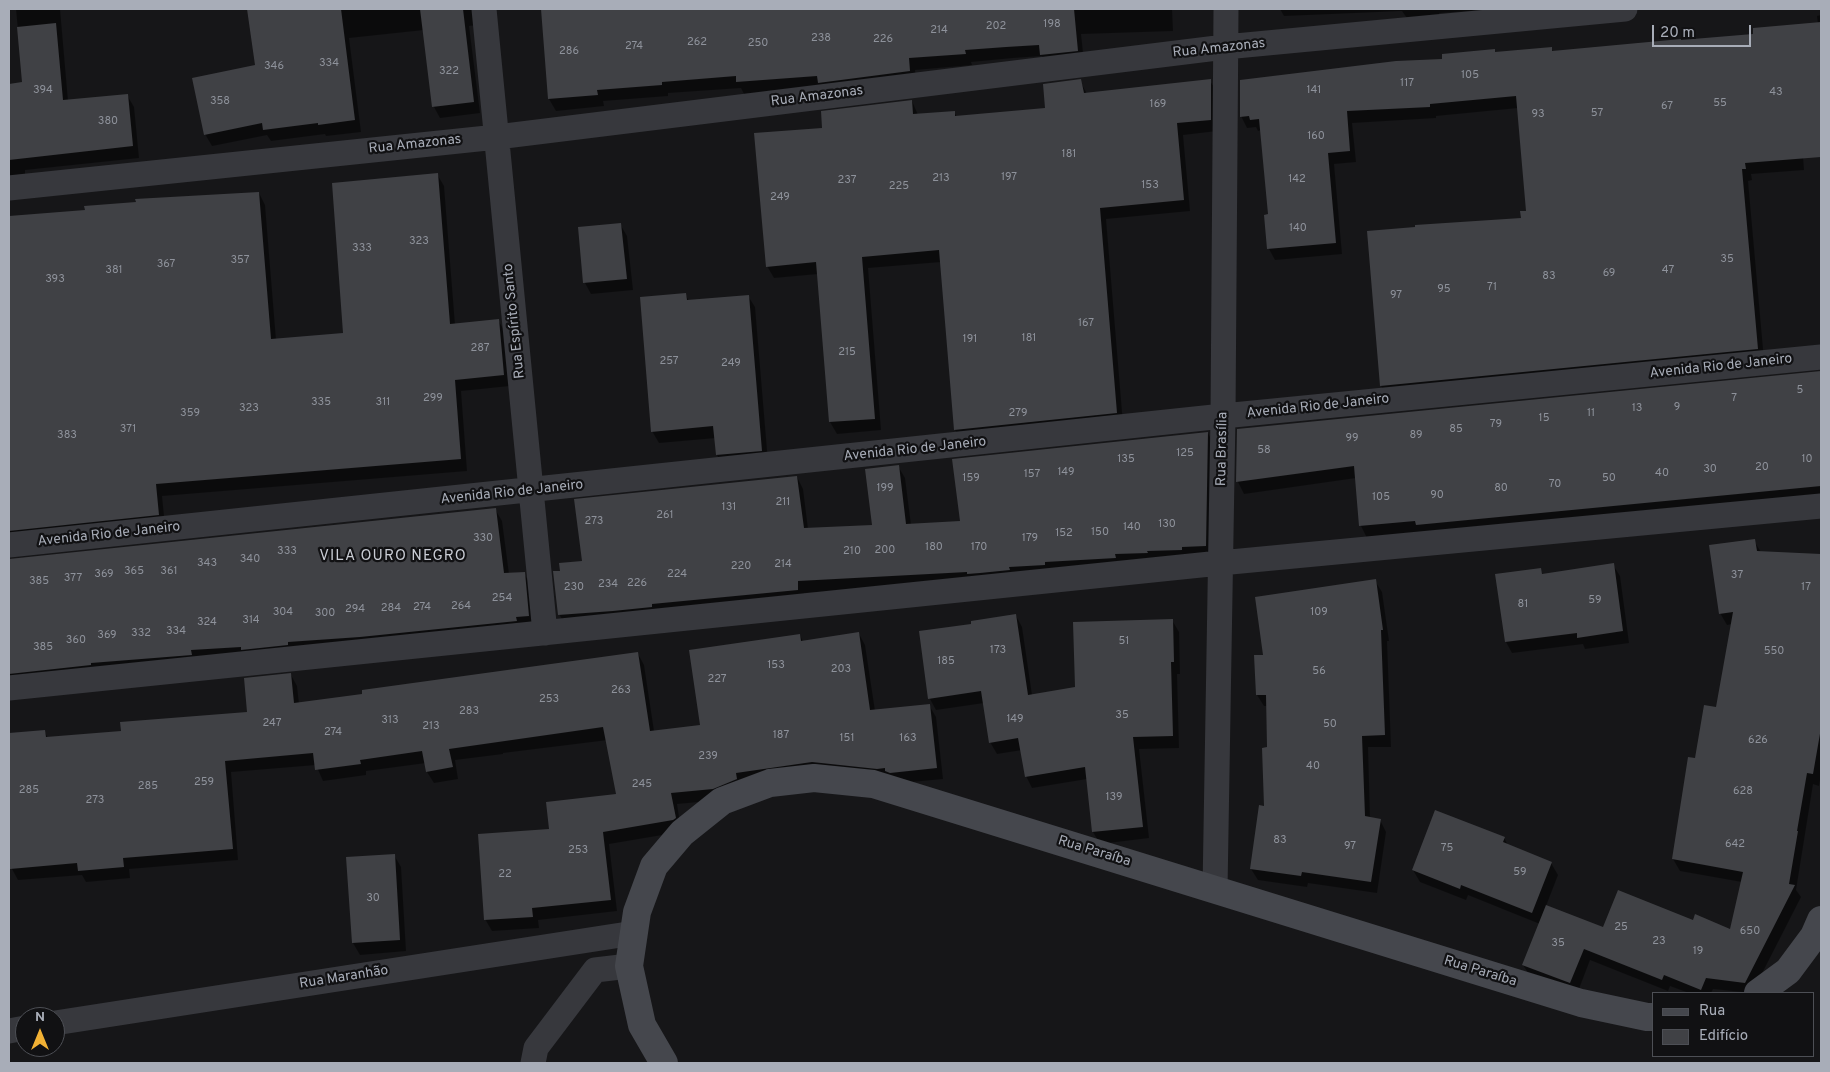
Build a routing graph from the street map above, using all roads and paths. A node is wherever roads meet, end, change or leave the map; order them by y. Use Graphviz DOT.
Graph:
graph roads {
  1 [pos="484,9"];
  2 [pos="1226,9"];
  3 [pos="1625,9"];
  4 [pos="1225,48"];
  5 [pos="496,137"];
  6 [pos="9,188"];
  7 [pos="1821,357"];
  8 [pos="1224,416"];
  9 [pos="531,491"];
  10 [pos="1821,506"];
  11 [pos="9,545"];
  12 [pos="1220,563"];
  13 [pos="545,633"];
  14 [pos="9,688"];
  15 [pos="1215,890"];
  16 [pos="1821,920"];
  17 [pos="634,933"];
  18 [pos="629,966"];
  19 [pos="1759,992"];
  20 [pos="1652,1016"];
  21 [pos="65,1022"];
  22 [pos="533,1063"];
  23 [pos="664,1063"];
  1 -- 5 [label="street, Rua Espírito Santo"];
  2 -- 4 [label="street, Rua Brasília"];
  3 -- 4 [label="street, Rua Amazonas"];
  4 -- 5 [label="street, Rua Amazonas"];
  4 -- 8 [label="street, Rua Brasília"];
  5 -- 6 [label="street, Rua Amazonas"];
  5 -- 9 [label="street, Rua Espírito Santo"];
  7 -- 8 [label="street, Avenida Rio de Janeiro"];
  8 -- 9 [label="street, Avenida Rio de Janeiro"];
  8 -- 12 [label="street, Rua Brasília"];
  9 -- 11 [label="street, Avenida Rio de Janeiro"];
  9 -- 13 [label="street, Rua Espírito Santo"];
  10 -- 12 [label="street"];
  12 -- 13 [label="street"];
  12 -- 15 [label="street, Rua Brasília"];
  13 -- 14 [label="street"];
  15 -- 17 [label="main road, Rua Paraíba"];
  15 -- 20 [label="main road, Rua Paraíba"];
  16 -- 19 [label="main road"];
  17 -- 18 [label="main road, Rua Paraíba"];
  17 -- 21 [label="street, Rua Maranhão"];
  18 -- 22 [label="street"];
  18 -- 23 [label="main road"];
}
